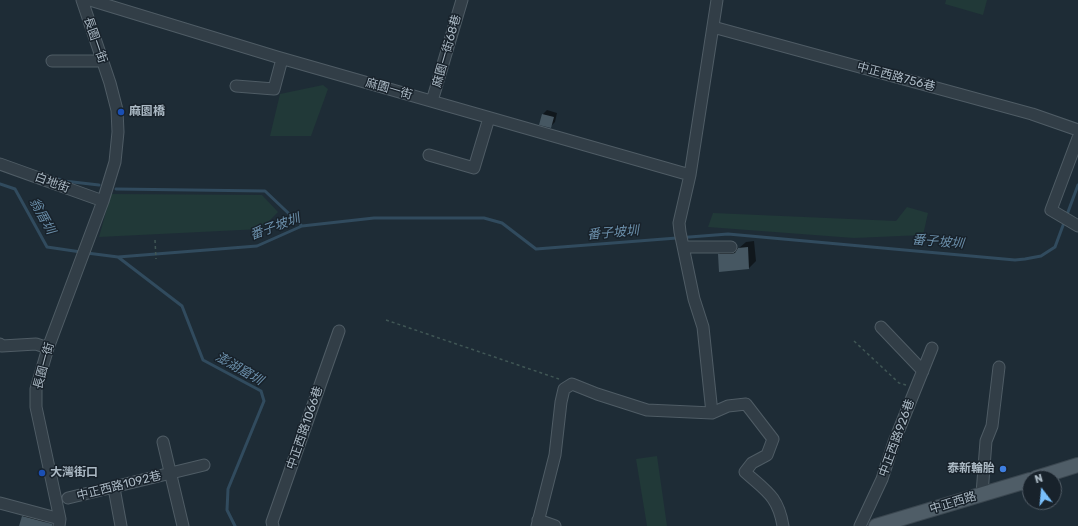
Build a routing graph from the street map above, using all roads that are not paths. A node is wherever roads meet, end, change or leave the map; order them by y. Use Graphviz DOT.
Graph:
graph roads {
  1 [pos="82,0"];
  2 [pos="90,0"];
  3 [pos="462,0"];
  4 [pos="717,0"];
  5 [pos="713,27"];
  6 [pos="282,58"];
  7 [pos="52,61"];
  8 [pos="102,61"];
  9 [pos="236,86"];
  10 [pos="432,101"];
  11 [pos="489,118"];
  12 [pos="1078,130"];
  13 [pos="1078,138"];
  14 [pos="429,155"];
  15 [pos="0,164"];
  16 [pos="690,175"];
  17 [pos="103,201"];
  18 [pos="1077,225"];
  19 [pos="684,247"];
  20 [pos="731,247"];
  21 [pos="882,327"];
  22 [pos="339,331"];
  23 [pos="0,344"];
  24 [pos="48,348"];
  25 [pos="932,348"];
  26 [pos="999,367"];
  27 [pos="923,370"];
  28 [pos="712,413"];
  29 [pos="163,442"];
  30 [pos="204,465"];
  31 [pos="1078,465"];
  32 [pos="1062,470"];
  33 [pos="171,473"];
  34 [pos="1022,482"];
  35 [pos="114,488"];
  36 [pos="982,494"];
  37 [pos="68,498"];
  38 [pos="0,502"];
  39 [pos="538,523"];
  40 [pos="61,524"];
  41 [pos="121,526"];
  42 [pos="183,526"];
  43 [pos="273,526"];
  44 [pos="556,526"];
  45 [pos="783,526"];
  46 [pos="860,526"];
  47 [pos="876,526"];
  1 -- 8 [label="street, 長園一街"];
  2 -- 6 [label="street, 麻園一街"];
  3 -- 10 [label="street, 麻園一街68巷"];
  4 -- 5 [label="street"];
  5 -- 12 [label="street, 中正西路756巷"];
  5 -- 16 [label="street"];
  6 -- 9 [label="street"];
  6 -- 10 [label="street, 麻園一街"];
  7 -- 8 [label="street"];
  8 -- 17 [label="street, 長園一街"];
  10 -- 11 [label="street, 麻園一街"];
  11 -- 14 [label="street"];
  11 -- 16 [label="street, 麻園一街"];
  13 -- 18 [label="street"];
  15 -- 17 [label="street, 白地街"];
  16 -- 19 [label="street"];
  17 -- 24 [label="street, 長園一街"];
  19 -- 20 [label="street"];
  19 -- 28 [label="street"];
  21 -- 27 [label="street"];
  22 -- 43 [label="street, 中正西路1066巷"];
  23 -- 24 [label="street"];
  24 -- 40 [label="street, 長園一街"];
  25 -- 27 [label="street, 中正西路926巷"];
  26 -- 36 [label="street"];
  27 -- 46 [label="street, 中正西路926巷"];
  28 -- 39 [label="street"];
  28 -- 45 [label="street"];
  29 -- 33 [label="street, 中正西路1092巷"];
  30 -- 33 [label="street"];
  31 -- 32 [label="main road"];
  33 -- 35 [label="street, 中正西路1092巷"];
  33 -- 42 [label="street, 中正西路1092巷"];
  34 -- 36 [label="main road, 中正西路"];
  35 -- 37 [label="street, 中正西路1092巷"];
  35 -- 41 [label="street"];
  36 -- 47 [label="main road, 中正西路"];
  38 -- 40 [label="street"];
  39 -- 44 [label="street"];
}
